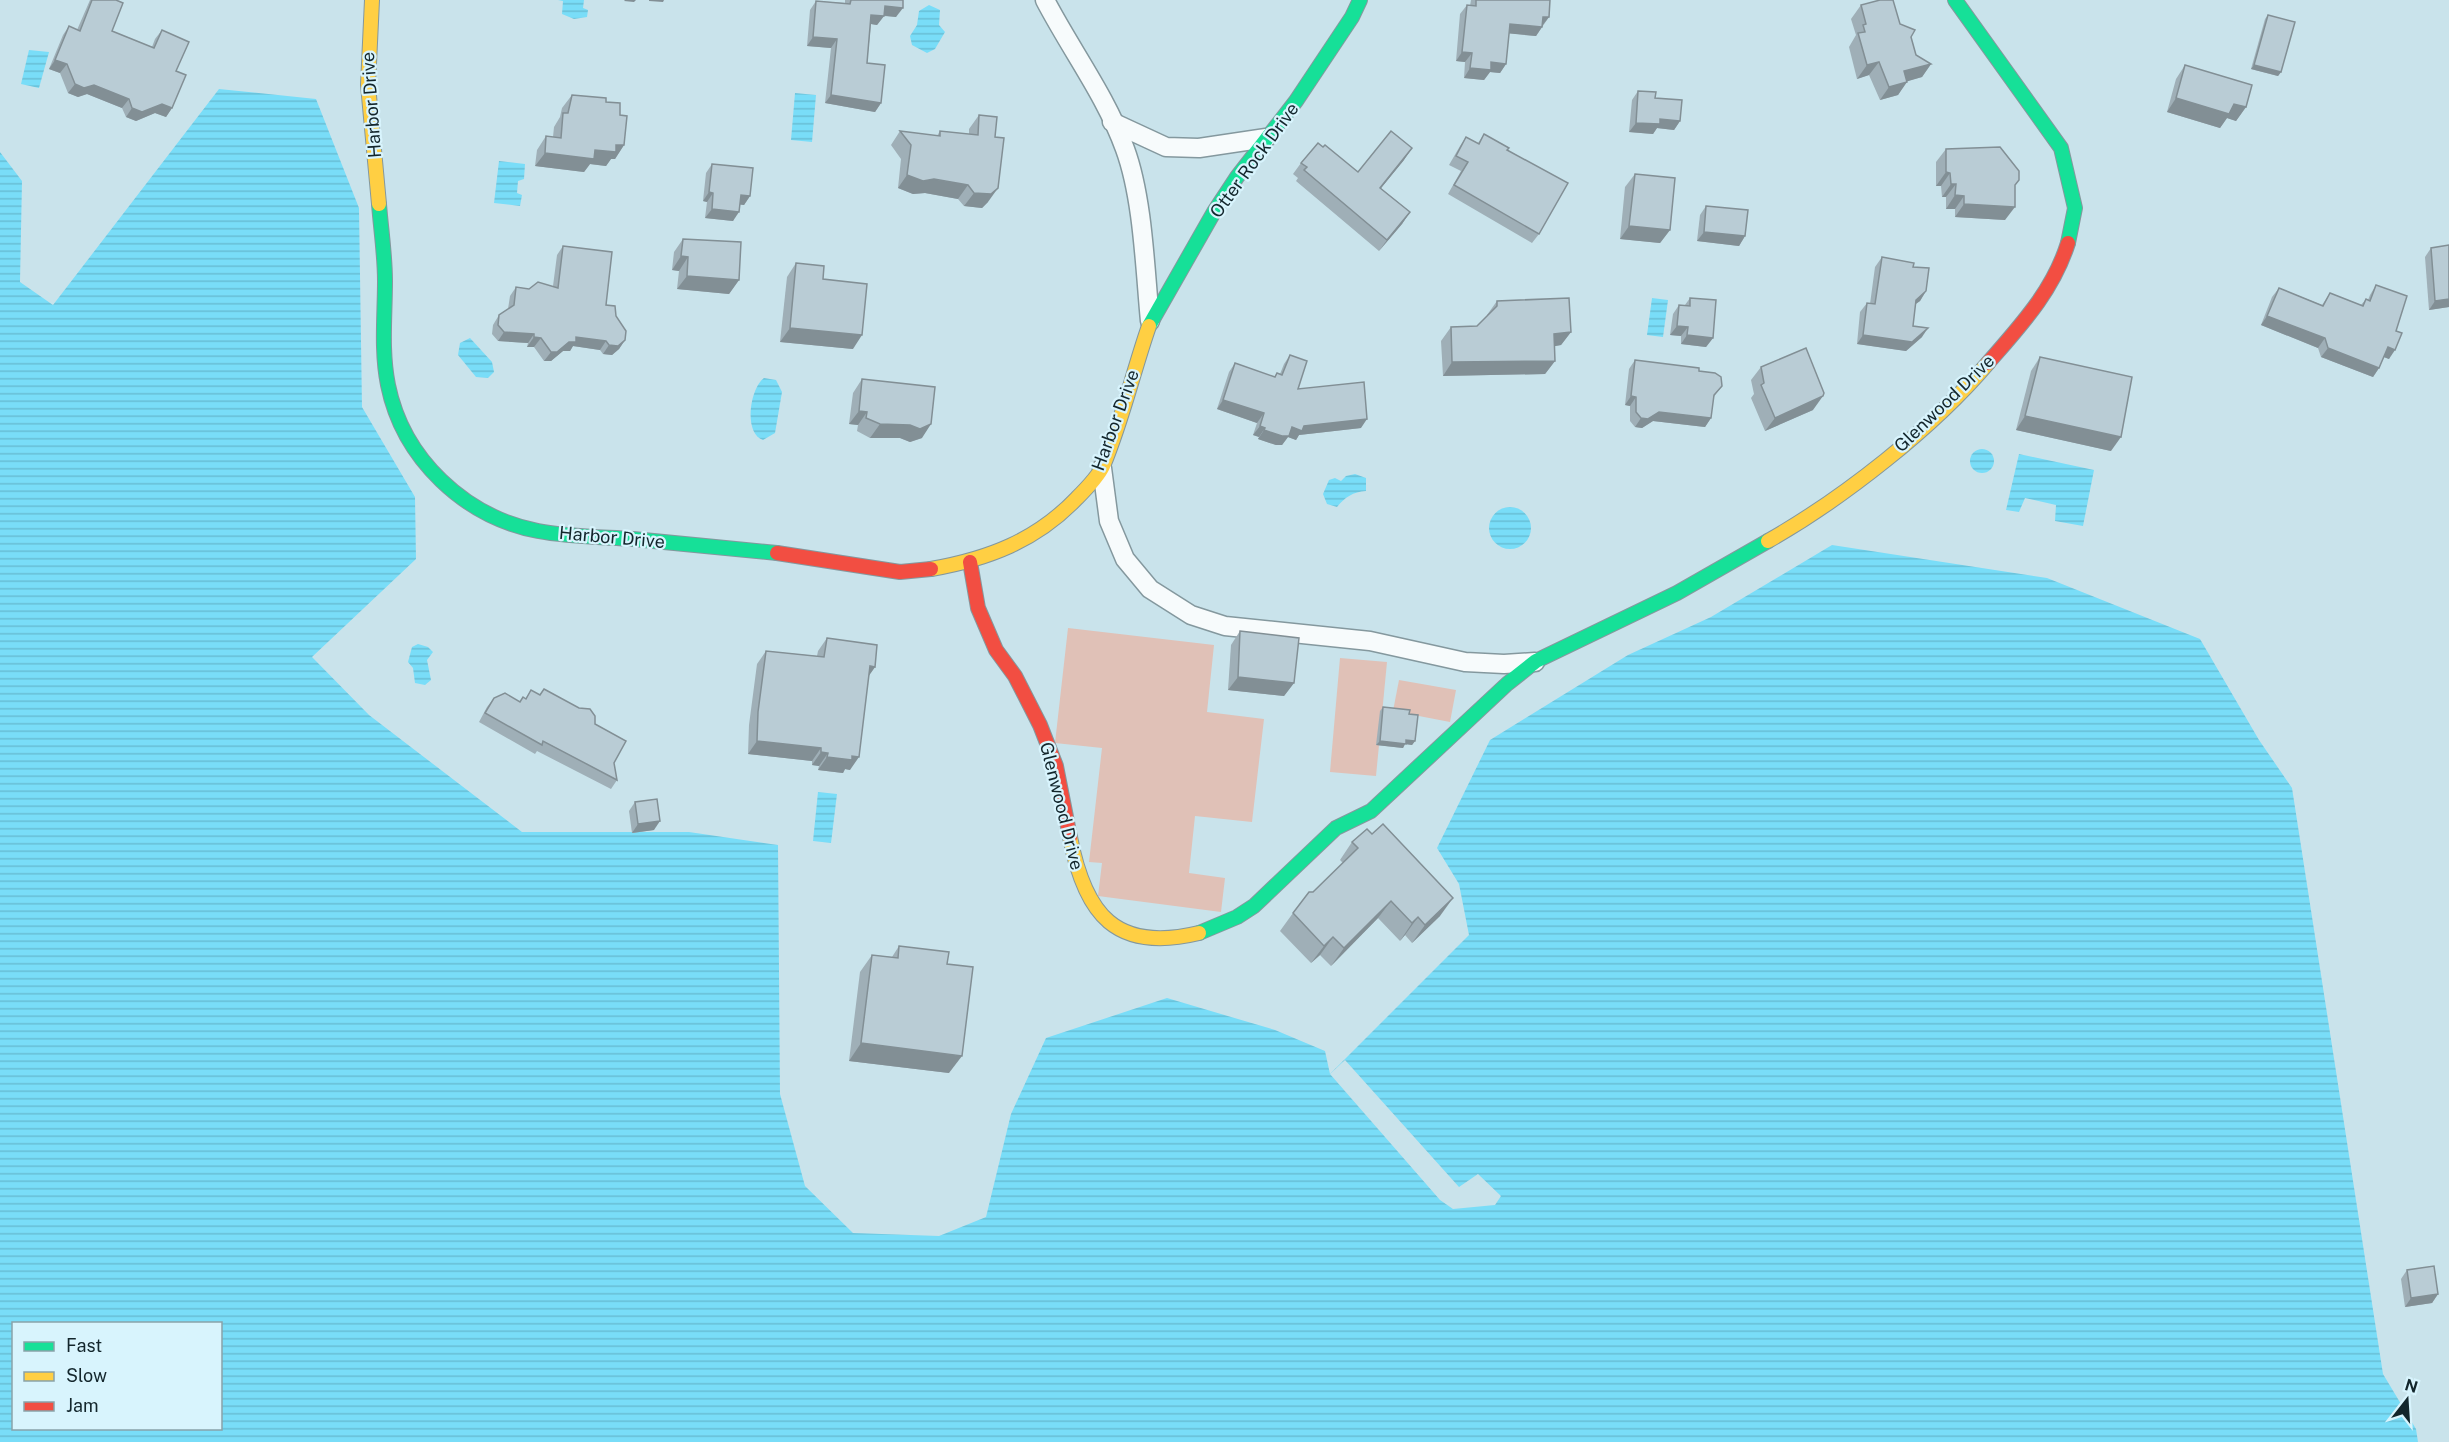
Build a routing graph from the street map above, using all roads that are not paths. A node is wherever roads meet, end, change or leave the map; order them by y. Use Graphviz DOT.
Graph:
graph roads {
  1 [pos="372,0"];
  2 [pos="1045,0"];
  3 [pos="1360,0"];
  4 [pos="1955,0"];
  5 [pos="1112,122"];
  6 [pos="1266,138"];
  7 [pos="1150,321"];
  8 [pos="1102,468"];
  9 [pos="970,562"];
  10 [pos="1536,662"];
  1 -- 9 [label="street, Harbor Drive"];
  2 -- 5 [label="street"];
  3 -- 6 [label="street, Otter Rock Drive"];
  4 -- 10 [label="street, Glenwood Drive"];
  5 -- 6 [label="street"];
  5 -- 7 [label="street"];
  6 -- 7 [label="street, Otter Rock Drive"];
  7 -- 8 [label="street, Harbor Drive"];
  8 -- 9 [label="street, Harbor Drive"];
  8 -- 10 [label="street, Glenwood Drive"];
  9 -- 10 [label="street, Glenwood Drive"];
}
